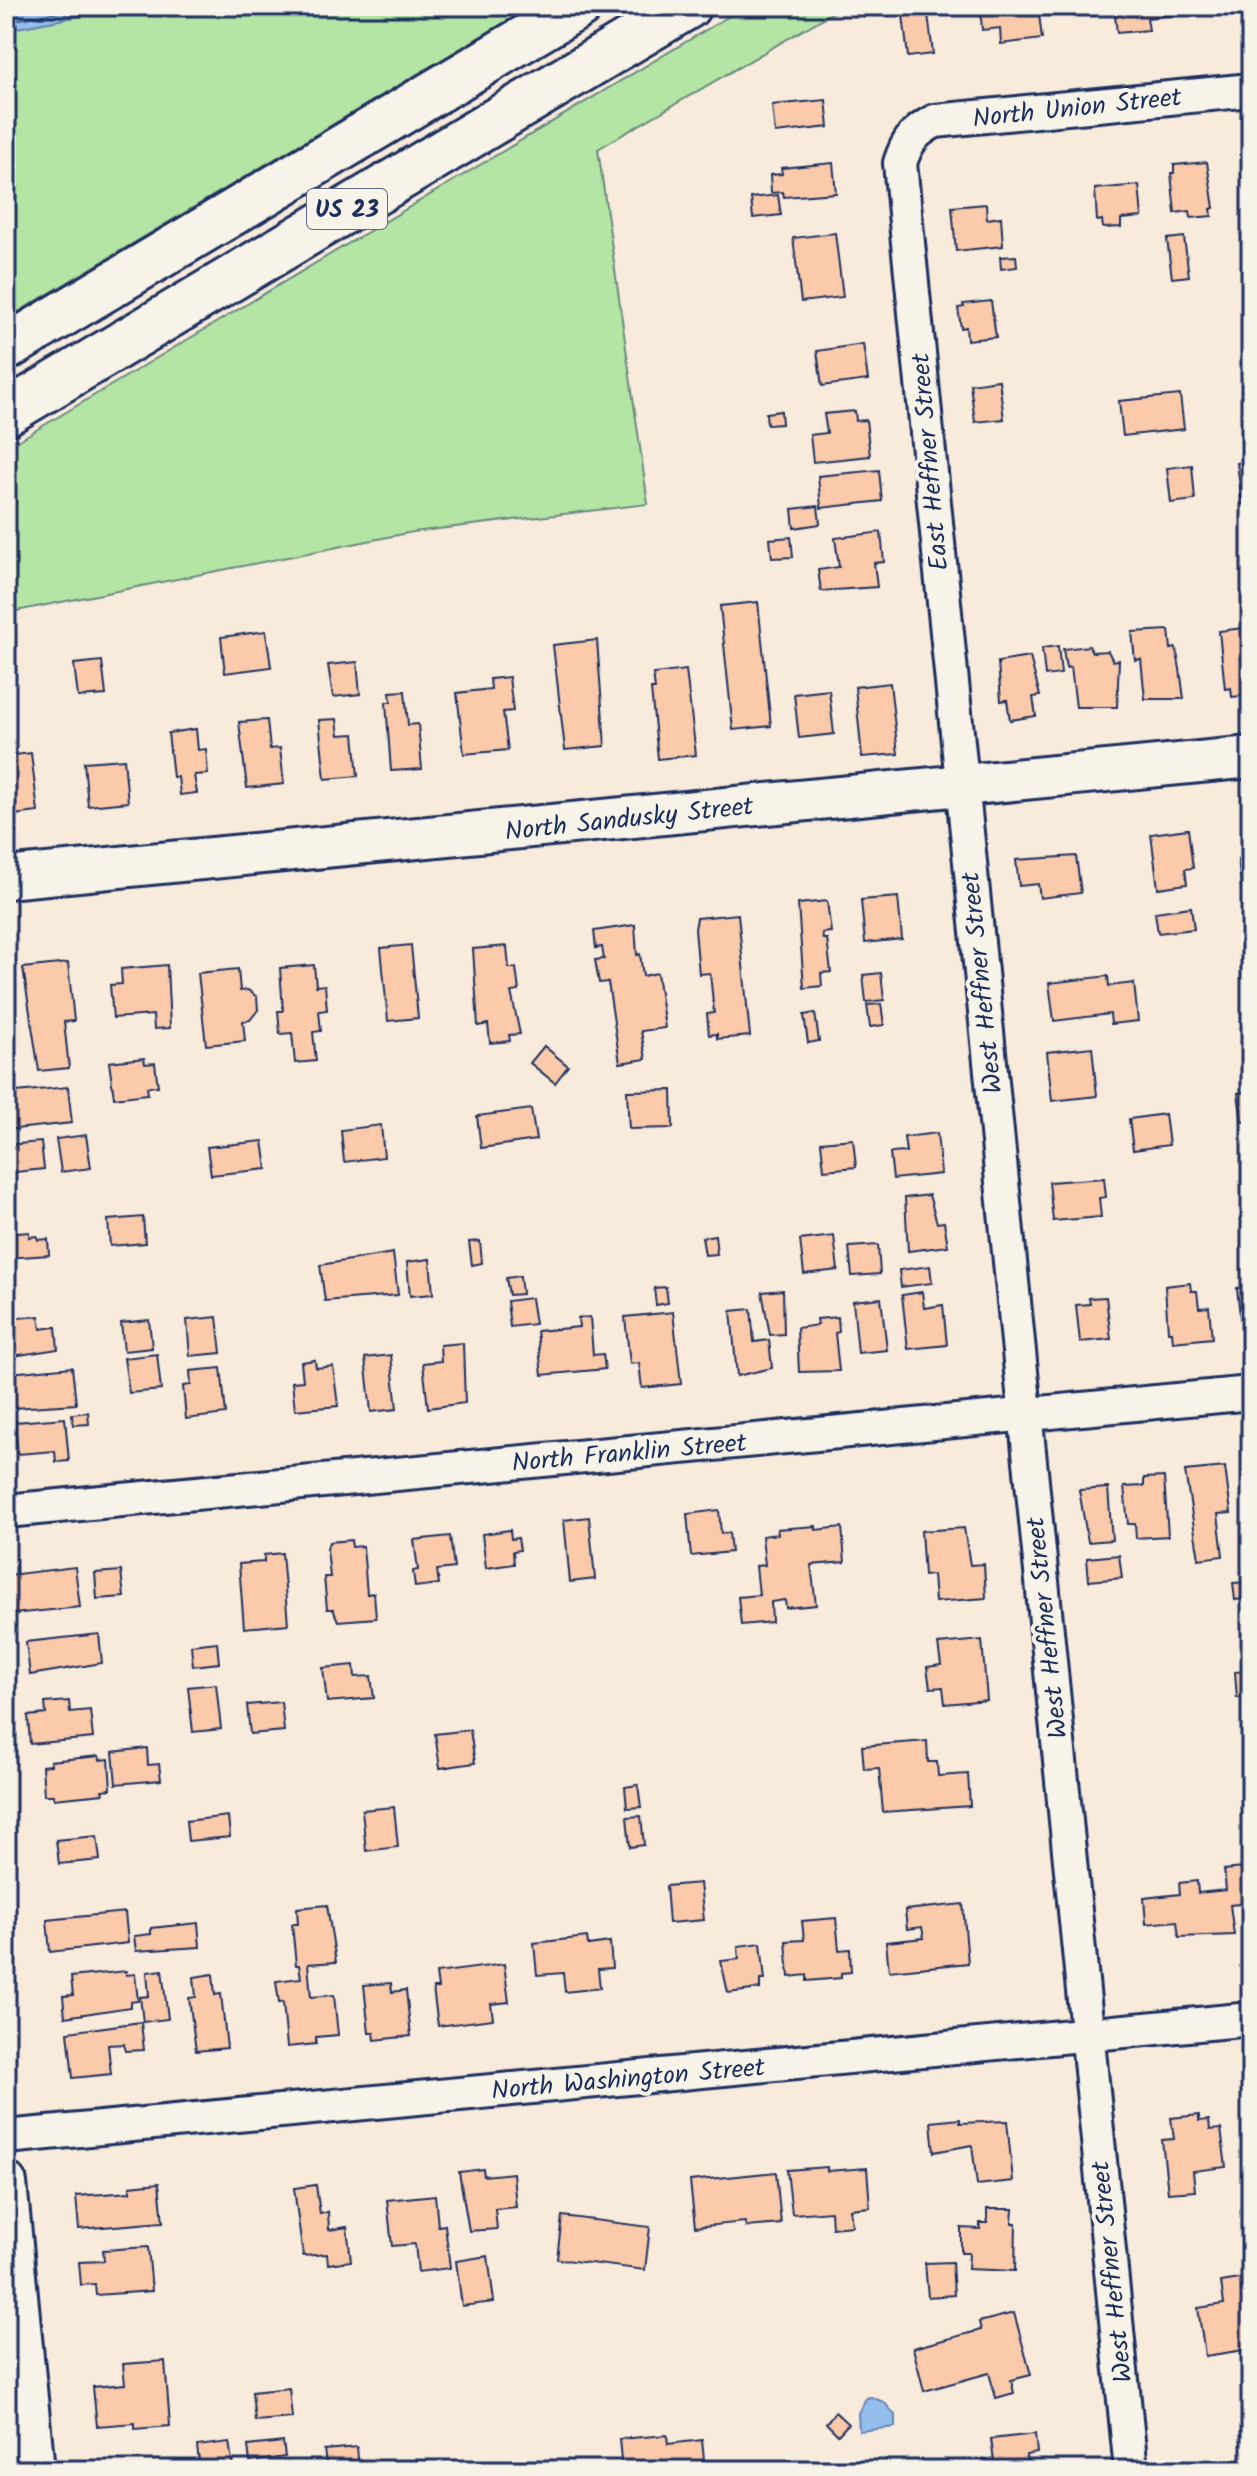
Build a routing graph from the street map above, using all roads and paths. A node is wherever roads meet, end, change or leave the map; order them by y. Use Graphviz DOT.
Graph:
graph roads {
  1 [pos="579,6"];
  2 [pos="688,6"];
  3 [pos="1251,90"];
  4 [pos="909,140"];
  5 [pos="6,348"];
  6 [pos="6,413"];
  7 [pos="1251,757"];
  8 [pos="962,785"];
  9 [pos="6,878"];
  10 [pos="1251,1393"];
  11 [pos="1024,1414"];
  12 [pos="6,1511"];
  13 [pos="1251,2019"];
  14 [pos="1088,2035"];
  15 [pos="6,2137"];
  16 [pos="6,2183"];
  17 [pos="34,2470"];
  18 [pos="1131,2470"];
  1 -- 5 [label="highway, US 23"];
  2 -- 6 [label="highway, US 23"];
  3 -- 4 [label="street, North Union Street"];
  4 -- 8 [label="street, East Heffner Street"];
  7 -- 8 [label="street, North Sandusky Street"];
  8 -- 9 [label="street, North Sandusky Street"];
  8 -- 11 [label="street, West Heffner Street"];
  10 -- 11 [label="street, North Franklin Street"];
  11 -- 12 [label="street, North Franklin Street"];
  11 -- 14 [label="street, West Heffner Street"];
  13 -- 14 [label="street, North Washington Street"];
  14 -- 15 [label="street, North Washington Street"];
  14 -- 18 [label="street, West Heffner Street"];
  16 -- 17 [label="street"];
}
